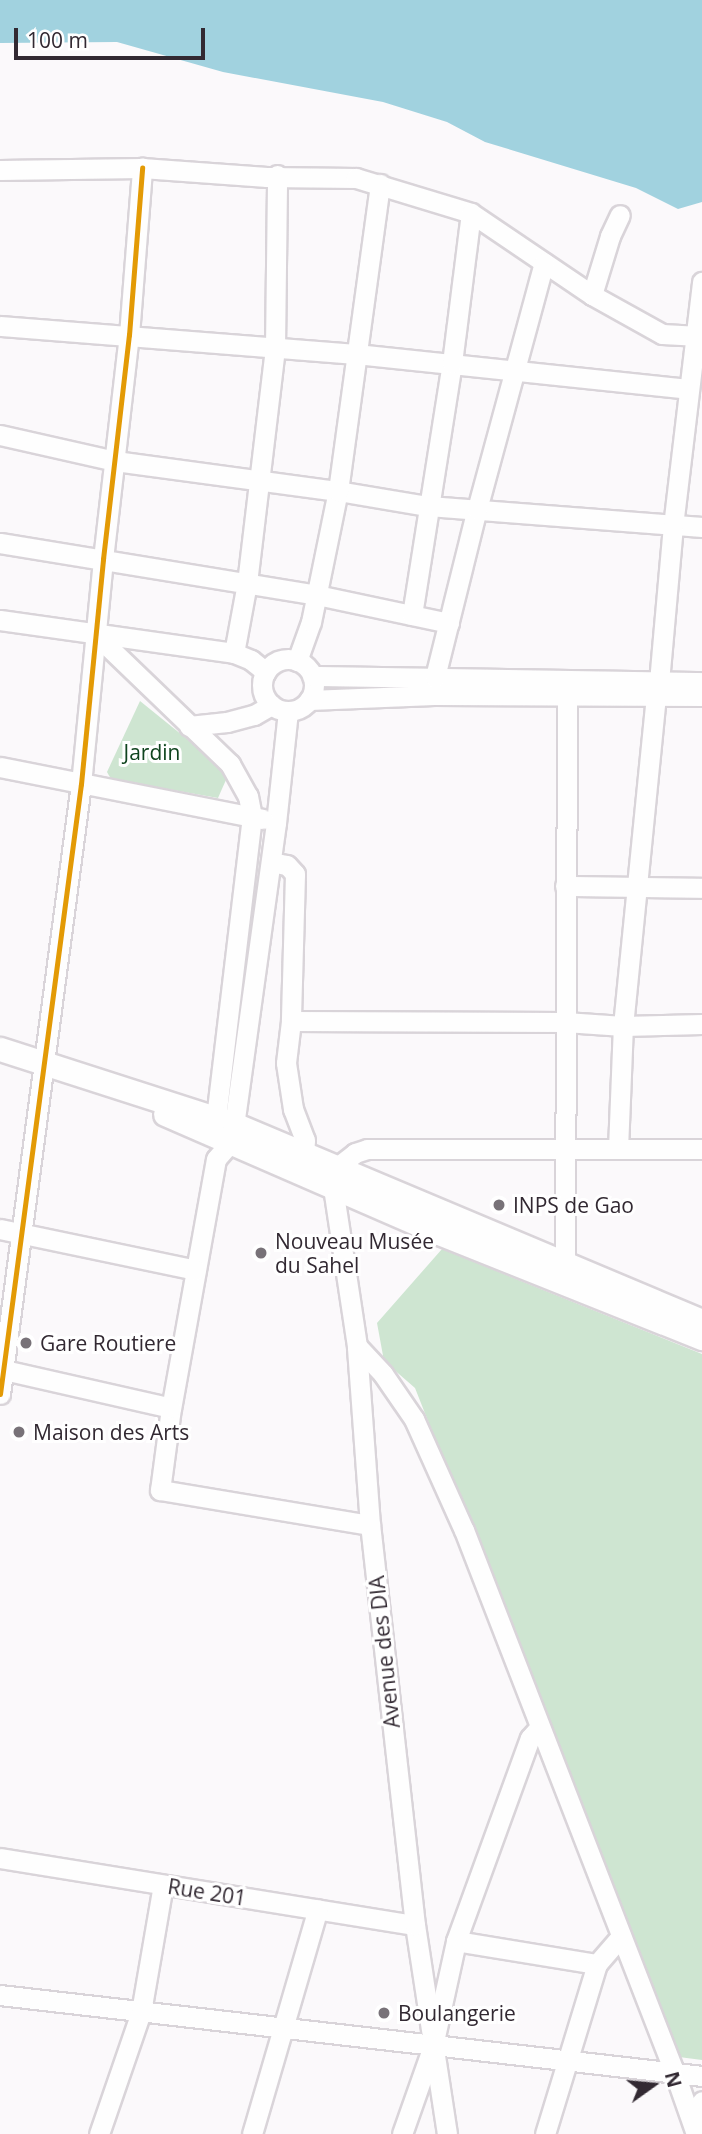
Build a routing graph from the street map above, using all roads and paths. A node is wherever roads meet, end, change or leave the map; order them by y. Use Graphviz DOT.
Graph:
graph roads {
  1 [pos="142,168"];
  2 [pos="0,170"];
  3 [pos="277,175"];
  4 [pos="380,184"];
  5 [pos="471,213"];
  6 [pos="620,215"];
  7 [pos="544,263"];
  8 [pos="702,282"];
  9 [pos="592,295"];
  10 [pos="0,326"];
  11 [pos="129,335"];
  12 [pos="699,335"];
  13 [pos="275,348"];
  14 [pos="356,354"];
  15 [pos="452,363"];
  16 [pos="514,370"];
  17 [pos="688,389"];
  18 [pos="693,432"];
  19 [pos="0,435"];
  20 [pos="115,461"];
  21 [pos="260,481"];
  22 [pos="338,491"];
  23 [pos="428,506"];
  24 [pos="477,509"];
  25 [pos="673,526"];
  26 [pos="702,527"];
  27 [pos="0,543"];
  28 [pos="103,559"];
  29 [pos="247,583"];
  30 [pos="317,595"];
  31 [pos="412,615"];
  32 [pos="0,620"];
  33 [pos="449,623"];
  34 [pos="97,636"];
  35 [pos="234,653"];
  36 [pos="297,661"];
  37 [pos="266,672"];
  38 [pos="312,676"];
  39 [pos="435,677"];
  40 [pos="702,682"];
  41 [pos="658,689"];
  42 [pos="567,695"];
  43 [pos="702,696"];
  44 [pos="309,700"];
  45 [pos="280,708"];
  46 [pos="189,726"];
  47 [pos="0,767"];
  48 [pos="81,784"];
  49 [pos="253,816"];
  50 [pos="276,823"];
  51 [pos="271,862"];
  52 [pos="565,886"];
  53 [pos="637,886"];
  54 [pos="702,888"];
  55 [pos="291,1021"];
  56 [pos="565,1021"];
  57 [pos="702,1024"];
  58 [pos="623,1026"];
  59 [pos="0,1049"];
  60 [pos="42,1063"];
  61 [pos="222,1136"];
  62 [pos="618,1149"];
  63 [pos="702,1149"];
  64 [pos="566,1150"];
  65 [pos="304,1153"];
  66 [pos="335,1178"];
  67 [pos="0,1229"];
  68 [pos="21,1234"];
  69 [pos="565,1263"];
  70 [pos="196,1270"];
  71 [pos="702,1321"];
  72 [pos="702,1338"];
  73 [pos="357,1346"];
  74 [pos="2,1369"];
  75 [pos="0,1394"];
  76 [pos="171,1409"];
  77 [pos="370,1525"];
  78 [pos="539,1728"];
  79 [pos="0,1858"];
  80 [pos="163,1885"];
  81 [pos="318,1909"];
  82 [pos="415,1925"];
  83 [pos="621,1936"];
  84 [pos="456,1941"];
  85 [pos="597,1964"];
  86 [pos="0,1995"];
  87 [pos="141,2012"];
  88 [pos="285,2029"];
  89 [pos="433,2046"];
  90 [pos="568,2061"];
  91 [pos="676,2074"];
  92 [pos="702,2076"];
  93 [pos="702,2101"];
  94 [pos="99,2134"];
  95 [pos="252,2134"];
  96 [pos="402,2134"];
  97 [pos="447,2134"];
  98 [pos="545,2134"];
  99 [pos="697,2134"];
  1 -- 2 [label="street"];
  1 -- 3 [label="street"];
  1 -- 11 [label="street"];
  3 -- 4 [label="street"];
  3 -- 13 [label="street"];
  4 -- 5 [label="street"];
  4 -- 14 [label="street"];
  5 -- 7 [label="street"];
  5 -- 15 [label="street"];
  6 -- 9 [label="street"];
  7 -- 9 [label="street"];
  7 -- 16 [label="street"];
  8 -- 12 [label="street"];
  9 -- 12 [label="street"];
  10 -- 11 [label="street"];
  11 -- 13 [label="street"];
  11 -- 20 [label="street"];
  12 -- 17 [label="street"];
  13 -- 14 [label="street"];
  13 -- 21 [label="street"];
  14 -- 15 [label="street"];
  14 -- 22 [label="street"];
  15 -- 16 [label="street"];
  15 -- 23 [label="street"];
  16 -- 17 [label="street"];
  16 -- 24 [label="street"];
  17 -- 18 [label="street"];
  18 -- 25 [label="street"];
  19 -- 20 [label="street"];
  20 -- 21 [label="street"];
  20 -- 28 [label="street"];
  21 -- 22 [label="street"];
  21 -- 29 [label="street"];
  22 -- 23 [label="street"];
  22 -- 30 [label="street"];
  23 -- 24 [label="street"];
  23 -- 31 [label="street"];
  24 -- 25 [label="street"];
  24 -- 33 [label="street"];
  25 -- 26 [label="street"];
  25 -- 41 [label="street"];
  27 -- 28 [label="street"];
  28 -- 29 [label="street"];
  28 -- 34 [label="street"];
  29 -- 30 [label="street"];
  29 -- 35 [label="street"];
  30 -- 31 [label="street"];
  30 -- 36 [label="street"];
  31 -- 33 [label="street"];
  32 -- 34 [label="street"];
  33 -- 39 [label="street"];
  34 -- 35 [label="street"];
  34 -- 46 [label="street"];
  34 -- 48 [label="street"];
  35 -- 37 [label="street"];
  36 -- 37 [label="street"];
  36 -- 38 [label="street"];
  37 -- 45 [label="street"];
  38 -- 39 [label="street"];
  38 -- 44 [label="street"];
  39 -- 41 [label="street"];
  40 -- 41 [label="street"];
  41 -- 42 [label="street"];
  41 -- 43 [label="street"];
  41 -- 53 [label="street"];
  42 -- 44 [label="street"];
  42 -- 52 [label="street"];
  44 -- 45 [label="street"];
  45 -- 46 [label="street"];
  45 -- 50 [label="street"];
  46 -- 49 [label="street"];
  47 -- 48 [label="street"];
  48 -- 49 [label="street"];
  48 -- 60 [label="street"];
  49 -- 50 [label="street"];
  49 -- 61 [label="street"];
  50 -- 51 [label="street"];
  51 -- 55 [label="street"];
  51 -- 61 [label="street"];
  52 -- 53 [label="street"];
  52 -- 56 [label="street"];
  53 -- 54 [label="street"];
  53 -- 58 [label="street"];
  55 -- 56 [label="street"];
  55 -- 65 [label="street"];
  56 -- 58 [label="street"];
  56 -- 64 [label="street"];
  57 -- 58 [label="street"];
  58 -- 62 [label="street"];
  59 -- 60 [label="main road"];
  60 -- 61 [label="main road"];
  60 -- 68 [label="street"];
  61 -- 65 [label="main road"];
  61 -- 66 [label="main road"];
  61 -- 70 [label="street"];
  62 -- 63 [label="street"];
  62 -- 64 [label="street"];
  64 -- 66 [label="street"];
  64 -- 69 [label="street"];
  65 -- 66 [label="main road"];
  66 -- 69 [label="main road"];
  66 -- 72 [label="main road"];
  66 -- 73 [label="street, Avenue des DIA"];
  67 -- 68 [label="street"];
  68 -- 70 [label="street"];
  68 -- 74 [label="street"];
  69 -- 71 [label="main road"];
  70 -- 76 [label="street"];
  73 -- 77 [label="street, Avenue des DIA"];
  73 -- 78 [label="street"];
  74 -- 75 [label="street"];
  74 -- 76 [label="street"];
  76 -- 77 [label="street"];
  77 -- 82 [label="street, Avenue des DIA"];
  78 -- 83 [label="street"];
  78 -- 84 [label="street"];
  79 -- 80 [label="street, Rue 201"];
  80 -- 81 [label="street, Rue 201"];
  80 -- 87 [label="street"];
  81 -- 82 [label="street, Rue 201"];
  81 -- 88 [label="street"];
  82 -- 89 [label="street, Avenue des DIA"];
  83 -- 85 [label="street"];
  83 -- 91 [label="street"];
  84 -- 85 [label="street"];
  84 -- 89 [label="street"];
  85 -- 90 [label="street"];
  86 -- 87 [label="street"];
  87 -- 88 [label="street"];
  87 -- 94 [label="street"];
  88 -- 89 [label="street"];
  88 -- 95 [label="street"];
  89 -- 90 [label="street"];
  89 -- 96 [label="street"];
  89 -- 97 [label="street, Avenue des DIA"];
  90 -- 91 [label="street"];
  90 -- 98 [label="street"];
  91 -- 92 [label="street"];
  91 -- 99 [label="street"];
  93 -- 99 [label="street"];
}
